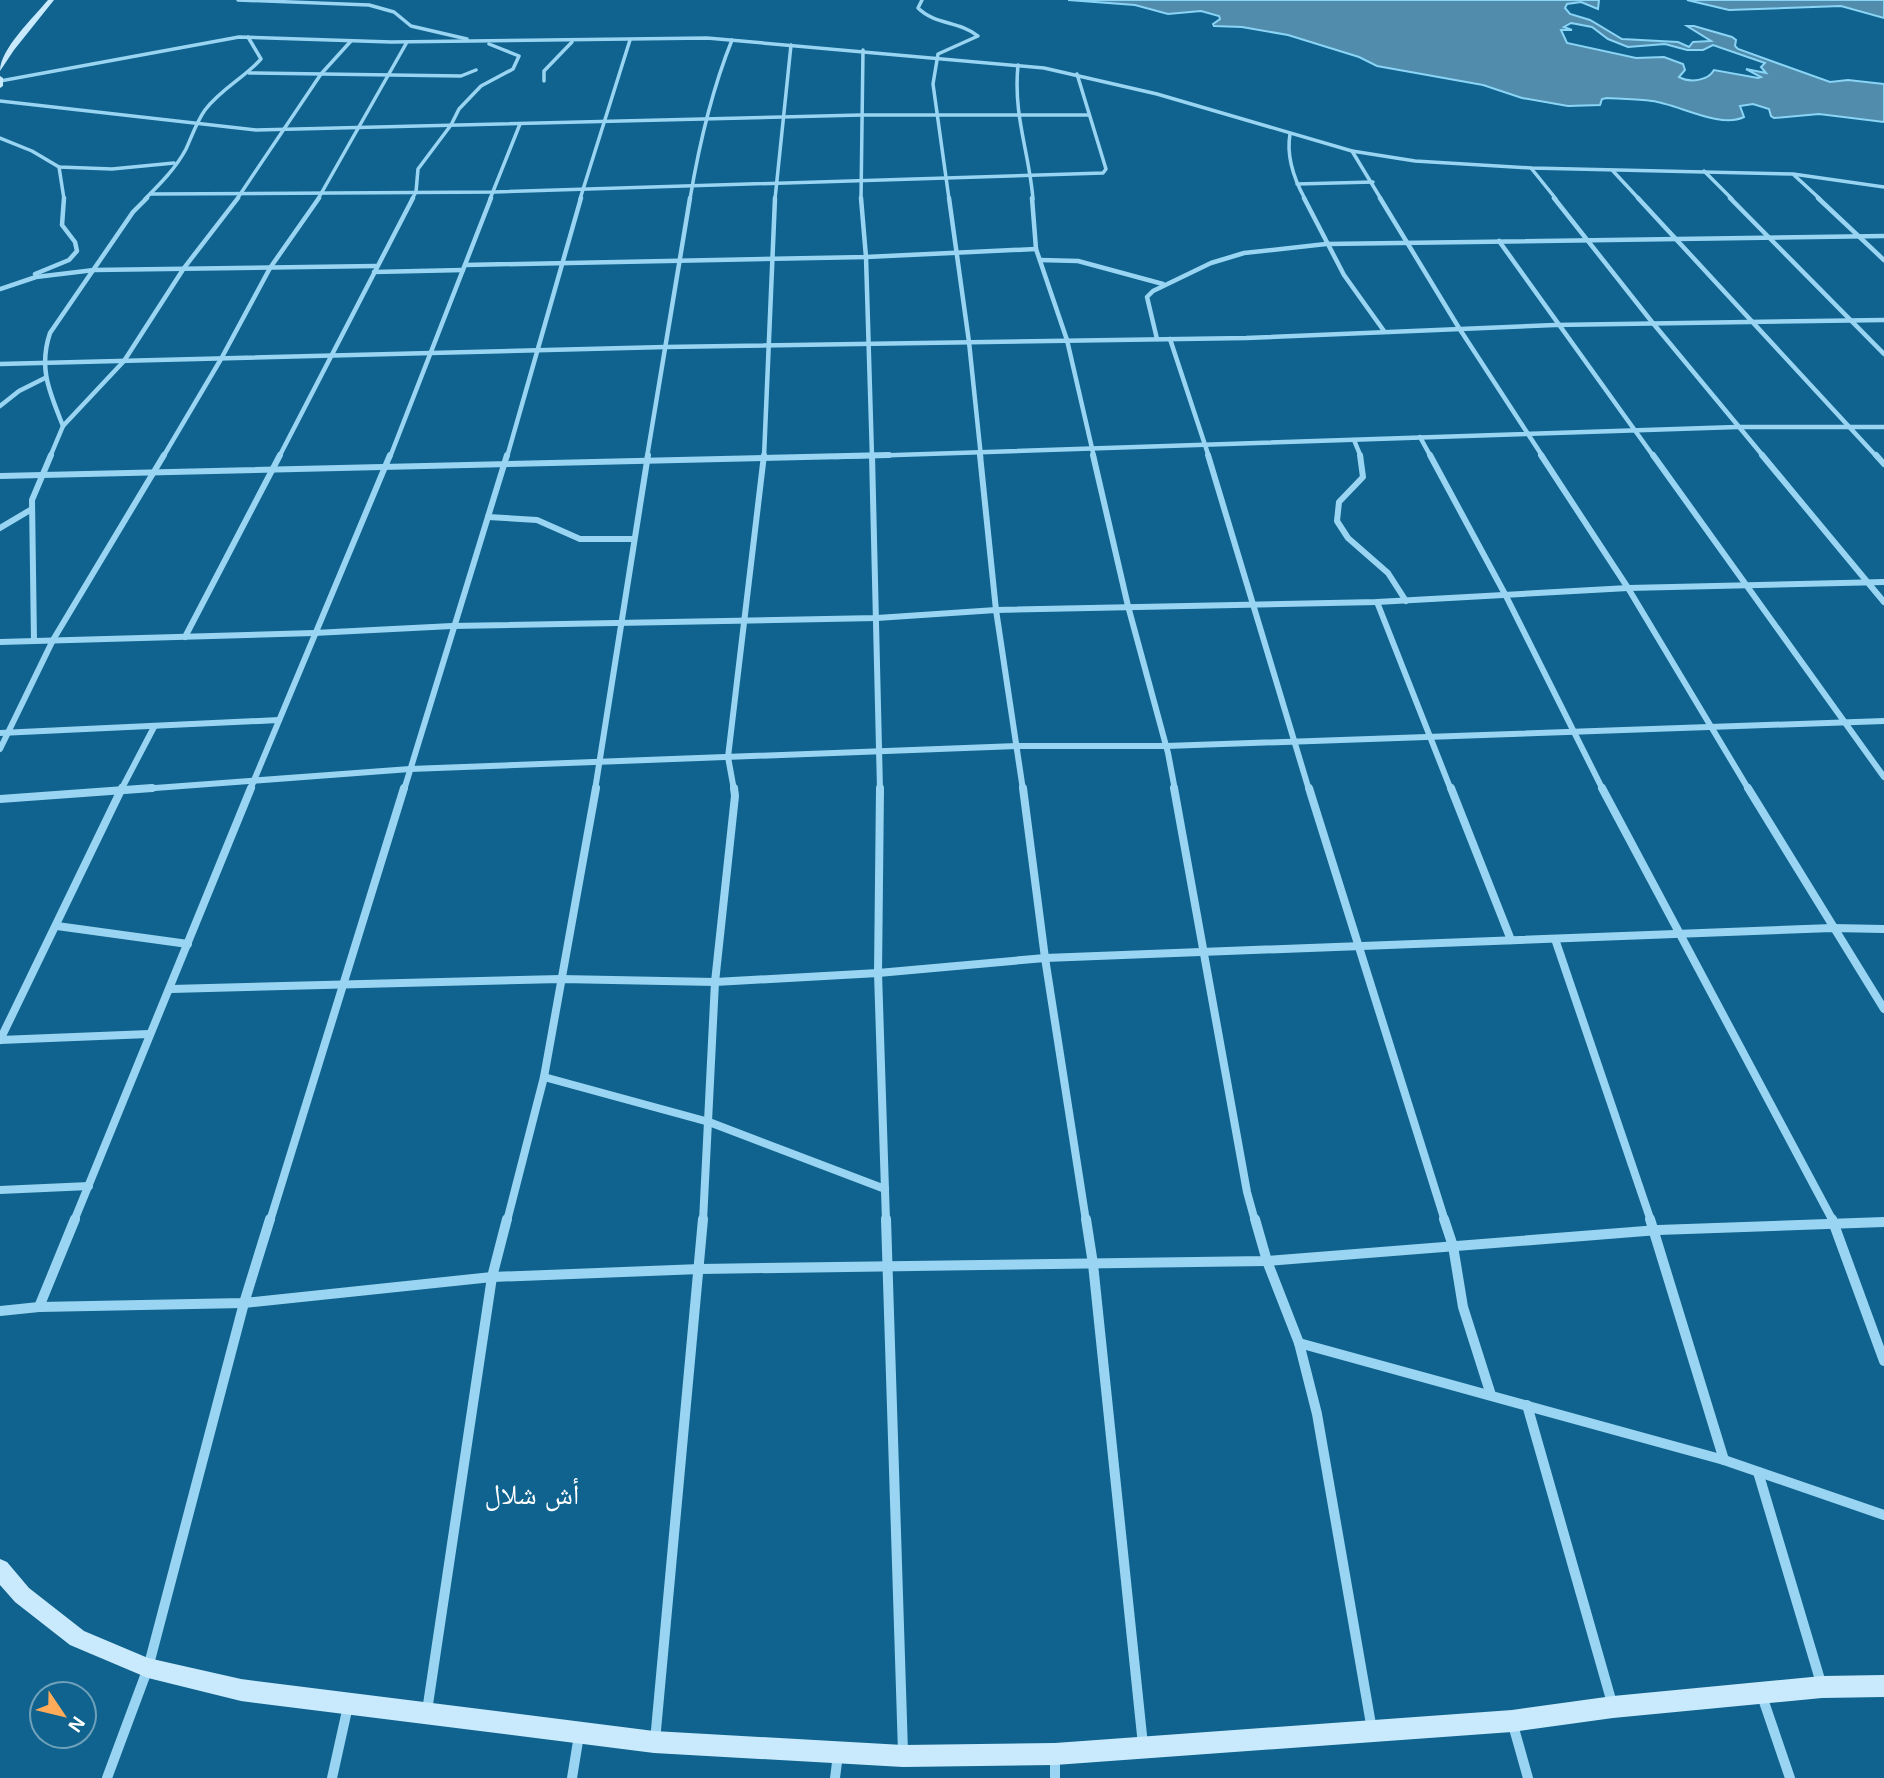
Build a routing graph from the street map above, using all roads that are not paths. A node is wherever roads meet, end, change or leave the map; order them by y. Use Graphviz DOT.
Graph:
graph roads {
  1 [pos="51,0"];
  2 [pos="238,0"];
  3 [pos="922,0"];
  4 [pos="428,32"];
  5 [pos="248,37"];
  6 [pos="630,40"];
  7 [pos="732,40"];
  8 [pos="351,41"];
  9 [pos="407,42"];
  10 [pos="418,42"];
  11 [pos="572,42"];
  12 [pos="483,43"];
  13 [pos="791,45"];
  14 [pos="863,50"];
  15 [pos="936,57"];
  16 [pos="1018,65"];
  17 [pos="0,69"];
  18 [pos="476,71"];
  19 [pos="249,73"];
  20 [pos="321,74"];
  21 [pos="389,74"];
  22 [pos="1077,74"];
  23 [pos="544,81"];
  24 [pos="0,82"];
  25 [pos="0,101"];
  26 [pos="938,114"];
  27 [pos="1018,114"];
  28 [pos="861,115"];
  29 [pos="1089,115"];
  30 [pos="783,117"];
  31 [pos="704,118"];
  32 [pos="607,121"];
  33 [pos="199,122"];
  34 [pos="520,124"];
  35 [pos="451,125"];
  36 [pos="359,128"];
  37 [pos="284,130"];
  38 [pos="1290,134"];
  39 [pos="0,138"];
  40 [pos="1352,151"];
  41 [pos="174,163"];
  42 [pos="59,167"];
  43 [pos="1531,168"];
  44 [pos="1704,170"];
  45 [pos="1613,171"];
  46 [pos="1793,174"];
  47 [pos="1031,176"];
  48 [pos="948,178"];
  49 [pos="860,182"];
  50 [pos="1373,182"];
  51 [pos="776,183"];
  52 [pos="1297,184"];
  53 [pos="692,185"];
  54 [pos="1884,187"];
  55 [pos="583,189"];
  56 [pos="323,192"];
  57 [pos="416,192"];
  58 [pos="495,192"];
  59 [pos="242,193"];
  60 [pos="151,194"];
  61 [pos="1884,236"];
  62 [pos="1675,237"];
  63 [pos="1767,237"];
  64 [pos="1857,237"];
  65 [pos="1587,239"];
  66 [pos="1499,241"];
  67 [pos="1326,244"];
  68 [pos="1407,244"];
  69 [pos="1036,249"];
  70 [pos="955,253"];
  71 [pos="866,257"];
  72 [pos="774,259"];
  73 [pos="1040,260"];
  74 [pos="1884,260"];
  75 [pos="678,261"];
  76 [pos="564,263"];
  77 [pos="184,268"];
  78 [pos="270,268"];
  79 [pos="464,268"];
  80 [pos="375,269"];
  81 [pos="94,270"];
  82 [pos="19,282"];
  83 [pos="1163,285"];
  84 [pos="0,289"];
  85 [pos="1850,320"];
  86 [pos="1884,320"];
  87 [pos="1751,321"];
  88 [pos="1651,323"];
  89 [pos="1559,325"];
  90 [pos="1459,328"];
  91 [pos="1384,331"];
  92 [pos="1170,339"];
  93 [pos="1067,340"];
  94 [pos="1157,340"];
  95 [pos="969,342"];
  96 [pos="867,345"];
  97 [pos="768,346"];
  98 [pos="665,347"];
  99 [pos="538,350"];
  100 [pos="429,352"];
  101 [pos="1884,354"];
  102 [pos="330,355"];
  103 [pos="221,359"];
  104 [pos="124,361"];
  105 [pos="45,362"];
  106 [pos="0,364"];
  107 [pos="45,379"];
  108 [pos="0,406"];
  109 [pos="62,426"];
  110 [pos="1737,427"];
  111 [pos="1850,427"];
  112 [pos="1884,427"];
  113 [pos="1633,430"];
  114 [pos="1528,433"];
  115 [pos="1420,438"];
  116 [pos="1354,440"];
  117 [pos="1205,446"];
  118 [pos="1091,449"];
  119 [pos="981,451"];
  120 [pos="870,455"];
  121 [pos="764,459"];
  122 [pos="648,460"];
  123 [pos="505,463"];
  124 [pos="1884,464"];
  125 [pos="386,466"];
  126 [pos="273,470"];
  127 [pos="150,474"];
  128 [pos="0,476"];
  129 [pos="41,476"];
  130 [pos="32,509"];
  131 [pos="488,517"];
  132 [pos="0,528"];
  133 [pos="634,539"];
  134 [pos="1884,582"];
  135 [pos="1868,583"];
  136 [pos="1746,585"];
  137 [pos="1628,588"];
  138 [pos="1506,596"];
  139 [pos="1406,601"];
  140 [pos="1377,602"];
  141 [pos="1884,602"];
  142 [pos="1251,605"];
  143 [pos="1128,606"];
  144 [pos="996,610"];
  145 [pos="877,618"];
  146 [pos="744,619"];
  147 [pos="620,623"];
  148 [pos="452,626"];
  149 [pos="314,633"];
  150 [pos="185,636"];
  151 [pos="34,640"];
  152 [pos="53,640"];
  153 [pos="0,642"];
  154 [pos="279,720"];
  155 [pos="1884,721"];
  156 [pos="1846,722"];
  157 [pos="154,727"];
  158 [pos="1710,727"];
  159 [pos="1572,731"];
  160 [pos="9,732"];
  161 [pos="0,733"];
  162 [pos="1430,736"];
  163 [pos="1294,741"];
  164 [pos="1017,746"];
  165 [pos="1166,746"];
  166 [pos="0,749"];
  167 [pos="880,753"];
  168 [pos="728,757"];
  169 [pos="600,763"];
  170 [pos="410,769"];
  171 [pos="1884,777"];
  172 [pos="254,782"];
  173 [pos="119,791"];
  174 [pos="0,799"];
  175 [pos="57,926"];
  176 [pos="1832,928"];
  177 [pos="1884,929"];
  178 [pos="1681,934"];
  179 [pos="1555,939"];
  180 [pos="1511,940"];
  181 [pos="188,944"];
  182 [pos="1356,944"];
  183 [pos="1202,954"];
  184 [pos="1045,958"];
  185 [pos="878,973"];
  186 [pos="561,979"];
  187 [pos="715,982"];
  188 [pos="340,985"];
  189 [pos="171,989"];
  190 [pos="1884,1009"];
  191 [pos="149,1034"];
  192 [pos="544,1077"];
  193 [pos="709,1122"];
  194 [pos="89,1186"];
  195 [pos="885,1189"];
  196 [pos="0,1190"];
  197 [pos="1884,1222"];
  198 [pos="1834,1223"];
  199 [pos="1654,1231"];
  200 [pos="1453,1247"];
  201 [pos="1267,1261"];
  202 [pos="1093,1264"];
  203 [pos="889,1265"];
  204 [pos="700,1269"];
  205 [pos="492,1277"];
  206 [pos="244,1303"];
  207 [pos="39,1307"];
  208 [pos="0,1311"];
  209 [pos="1299,1343"];
  210 [pos="1884,1361"];
  211 [pos="1491,1395"];
  212 [pos="1527,1405"];
  213 [pos="1724,1460"];
  214 [pos="1758,1472"];
  215 [pos="1884,1514"];
  216 [pos="0,1569"];
  217 [pos="148,1668"];
  218 [pos="1884,1686"];
  219 [pos="1822,1687"];
  220 [pos="1760,1692"];
  221 [pos="349,1702"];
  222 [pos="1613,1707"];
  223 [pos="427,1714"];
  224 [pos="1512,1721"];
  225 [pos="1372,1731"];
  226 [pos="579,1734"];
  227 [pos="654,1742"];
  228 [pos="1144,1749"];
  229 [pos="838,1753"];
  230 [pos="1055,1754"];
  231 [pos="903,1756"];
  232 [pos="107,1778"];
  233 [pos="332,1778"];
  234 [pos="572,1778"];
  235 [pos="835,1778"];
  236 [pos="1055,1778"];
  237 [pos="1528,1778"];
  238 [pos="1790,1778"];
  1 -- 17 [label="main road"];
  2 -- 4 [label="street"];
  3 -- 15 [label="street"];
  4 -- 10 [label="street"];
  4 -- 12 [label="street"];
  5 -- 8 [label="street"];
  5 -- 19 [label="street"];
  5 -- 24 [label="street"];
  6 -- 7 [label="street"];
  6 -- 11 [label="street"];
  6 -- 32 [label="street"];
  7 -- 13 [label="street"];
  7 -- 31 [label="street"];
  8 -- 9 [label="street"];
  8 -- 20 [label="street"];
  9 -- 10 [label="street"];
  9 -- 21 [label="street"];
  10 -- 12 [label="street"];
  11 -- 12 [label="street"];
  11 -- 23 [label="street"];
  12 -- 35 [label="street"];
  13 -- 14 [label="street"];
  13 -- 30 [label="street"];
  14 -- 15 [label="street"];
  14 -- 28 [label="street"];
  15 -- 16 [label="street"];
  15 -- 26 [label="street"];
  16 -- 22 [label="street"];
  16 -- 27 [label="street"];
  18 -- 21 [label="street"];
  19 -- 20 [label="street"];
  19 -- 33 [label="street"];
  20 -- 21 [label="street"];
  20 -- 37 [label="street"];
  21 -- 36 [label="street"];
  22 -- 29 [label="street"];
  22 -- 38 [label="street"];
  25 -- 33 [label="street"];
  26 -- 27 [label="street"];
  26 -- 28 [label="street"];
  26 -- 48 [label="street"];
  27 -- 29 [label="street"];
  27 -- 47 [label="street"];
  28 -- 30 [label="street"];
  28 -- 49 [label="street"];
  29 -- 47 [label="street"];
  30 -- 31 [label="street"];
  30 -- 51 [label="street"];
  31 -- 32 [label="street"];
  31 -- 53 [label="street"];
  32 -- 34 [label="street"];
  32 -- 55 [label="street"];
  33 -- 37 [label="street"];
  33 -- 41 [label="street"];
  34 -- 35 [label="street"];
  34 -- 58 [label="street"];
  35 -- 36 [label="street"];
  35 -- 57 [label="street"];
  36 -- 37 [label="street"];
  36 -- 56 [label="street"];
  37 -- 59 [label="street"];
  38 -- 40 [label="street"];
  38 -- 52 [label="street"];
  39 -- 42 [label="street"];
  40 -- 43 [label="street"];
  40 -- 50 [label="street"];
  41 -- 42 [label="street"];
  41 -- 60 [label="street"];
  42 -- 82 [label="street"];
  43 -- 45 [label="street"];
  43 -- 65 [label="street"];
  44 -- 45 [label="street"];
  44 -- 46 [label="street"];
  44 -- 63 [label="street"];
  45 -- 62 [label="street"];
  46 -- 54 [label="street"];
  46 -- 64 [label="street"];
  47 -- 48 [label="street"];
  47 -- 69 [label="street"];
  48 -- 49 [label="street"];
  48 -- 70 [label="street"];
  49 -- 51 [label="street"];
  49 -- 71 [label="street"];
  50 -- 52 [label="street"];
  50 -- 68 [label="street"];
  51 -- 53 [label="street"];
  51 -- 72 [label="street"];
  52 -- 67 [label="street"];
  53 -- 55 [label="street"];
  53 -- 75 [label="street"];
  55 -- 58 [label="street"];
  55 -- 76 [label="street"];
  56 -- 57 [label="street"];
  56 -- 59 [label="street"];
  56 -- 78 [label="street"];
  57 -- 58 [label="street"];
  57 -- 80 [label="street"];
  58 -- 79 [label="street"];
  59 -- 60 [label="street"];
  59 -- 77 [label="street"];
  60 -- 81 [label="street"];
  61 -- 64 [label="street"];
  62 -- 63 [label="street"];
  62 -- 65 [label="street"];
  62 -- 87 [label="street"];
  63 -- 64 [label="street"];
  63 -- 85 [label="street"];
  64 -- 74 [label="street"];
  65 -- 66 [label="street"];
  65 -- 88 [label="street"];
  66 -- 68 [label="street"];
  66 -- 89 [label="street"];
  67 -- 68 [label="street"];
  67 -- 83 [label="street"];
  67 -- 91 [label="street"];
  68 -- 90 [label="street"];
  69 -- 70 [label="street"];
  69 -- 73 [label="street"];
  70 -- 71 [label="street"];
  70 -- 95 [label="street"];
  71 -- 72 [label="street"];
  71 -- 96 [label="street"];
  72 -- 75 [label="street"];
  72 -- 97 [label="street"];
  73 -- 83 [label="street"];
  73 -- 93 [label="street"];
  75 -- 76 [label="street"];
  75 -- 98 [label="street"];
  76 -- 79 [label="street"];
  76 -- 99 [label="street"];
  77 -- 78 [label="street"];
  77 -- 81 [label="street"];
  77 -- 104 [label="street"];
  78 -- 80 [label="street"];
  78 -- 103 [label="street"];
  79 -- 80 [label="street"];
  79 -- 100 [label="street"];
  80 -- 102 [label="street"];
  81 -- 82 [label="street"];
  81 -- 105 [label="street"];
  82 -- 84 [label="street"];
  83 -- 94 [label="street"];
  85 -- 86 [label="street"];
  85 -- 87 [label="street"];
  85 -- 101 [label="street"];
  87 -- 88 [label="street"];
  87 -- 111 [label="street"];
  88 -- 89 [label="street"];
  88 -- 110 [label="street"];
  89 -- 90 [label="street"];
  89 -- 113 [label="street"];
  90 -- 91 [label="street"];
  90 -- 114 [label="street"];
  91 -- 92 [label="street"];
  92 -- 94 [label="street"];
  92 -- 117 [label="street"];
  93 -- 94 [label="street"];
  93 -- 95 [label="street"];
  93 -- 118 [label="street"];
  95 -- 96 [label="street"];
  95 -- 119 [label="street"];
  96 -- 97 [label="street"];
  96 -- 120 [label="street"];
  97 -- 98 [label="street"];
  97 -- 121 [label="street"];
  98 -- 99 [label="street"];
  98 -- 122 [label="street"];
  99 -- 100 [label="street"];
  99 -- 123 [label="street"];
  100 -- 102 [label="street"];
  100 -- 125 [label="street"];
  102 -- 103 [label="street"];
  102 -- 126 [label="street"];
  103 -- 104 [label="street"];
  103 -- 127 [label="street"];
  104 -- 105 [label="street"];
  104 -- 109 [label="street"];
  105 -- 106 [label="street"];
  105 -- 107 [label="street"];
  107 -- 108 [label="street"];
  107 -- 109 [label="street"];
  109 -- 129 [label="street"];
  110 -- 111 [label="street"];
  110 -- 113 [label="street"];
  110 -- 135 [label="street"];
  111 -- 112 [label="street"];
  111 -- 124 [label="street"];
  113 -- 114 [label="street"];
  113 -- 136 [label="street"];
  114 -- 115 [label="street"];
  114 -- 137 [label="street"];
  115 -- 116 [label="street"];
  115 -- 138 [label="street"];
  116 -- 117 [label="street"];
  116 -- 139 [label="street"];
  117 -- 118 [label="street"];
  117 -- 142 [label="street"];
  118 -- 119 [label="street"];
  118 -- 143 [label="street"];
  119 -- 120 [label="street"];
  119 -- 144 [label="street"];
  120 -- 121 [label="street"];
  120 -- 145 [label="street"];
  121 -- 122 [label="street"];
  121 -- 146 [label="street"];
  122 -- 123 [label="street"];
  122 -- 133 [label="street"];
  123 -- 125 [label="street"];
  123 -- 131 [label="street"];
  125 -- 126 [label="street"];
  125 -- 149 [label="street"];
  126 -- 127 [label="street"];
  126 -- 150 [label="street"];
  127 -- 129 [label="street"];
  127 -- 152 [label="street"];
  128 -- 129 [label="street"];
  129 -- 130 [label="street"];
  130 -- 132 [label="street"];
  130 -- 151 [label="street"];
  131 -- 133 [label="street"];
  131 -- 148 [label="street"];
  133 -- 147 [label="street"];
  134 -- 135 [label="street"];
  135 -- 136 [label="street"];
  135 -- 141 [label="street"];
  136 -- 137 [label="street"];
  136 -- 156 [label="street"];
  137 -- 138 [label="street"];
  137 -- 158 [label="street"];
  138 -- 139 [label="street"];
  138 -- 159 [label="street"];
  139 -- 140 [label="street"];
  140 -- 142 [label="street"];
  140 -- 162 [label="street"];
  142 -- 143 [label="street"];
  142 -- 163 [label="street"];
  143 -- 144 [label="street"];
  143 -- 165 [label="street"];
  144 -- 145 [label="street"];
  144 -- 164 [label="street"];
  145 -- 146 [label="street"];
  145 -- 167 [label="street"];
  146 -- 147 [label="street"];
  146 -- 168 [label="street"];
  147 -- 148 [label="street"];
  147 -- 169 [label="street"];
  148 -- 149 [label="street"];
  148 -- 170 [label="street"];
  149 -- 150 [label="street"];
  149 -- 154 [label="street"];
  150 -- 152 [label="street"];
  151 -- 152 [label="street"];
  151 -- 153 [label="street"];
  152 -- 160 [label="street"];
  154 -- 157 [label="street"];
  154 -- 172 [label="street"];
  155 -- 156 [label="street"];
  156 -- 158 [label="street"];
  156 -- 171 [label="street"];
  157 -- 160 [label="street"];
  157 -- 173 [label="street"];
  158 -- 159 [label="street"];
  158 -- 176 [label="street"];
  159 -- 162 [label="street"];
  159 -- 178 [label="street"];
  160 -- 161 [label="street"];
  160 -- 166 [label="street"];
  162 -- 163 [label="street"];
  162 -- 180 [label="street"];
  163 -- 165 [label="street"];
  163 -- 182 [label="street"];
  164 -- 165 [label="street"];
  164 -- 167 [label="street"];
  164 -- 184 [label="street"];
  165 -- 183 [label="street"];
  167 -- 168 [label="street"];
  167 -- 185 [label="street"];
  168 -- 169 [label="street"];
  168 -- 187 [label="street"];
  169 -- 170 [label="street"];
  169 -- 186 [label="street"];
  170 -- 172 [label="street"];
  170 -- 188 [label="street"];
  172 -- 173 [label="street"];
  172 -- 181 [label="street"];
  173 -- 174 [label="street"];
  173 -- 175 [label="street"];
  175 -- 181 [label="street"];
  175 -- 191 [label="street"];
  176 -- 177 [label="street"];
  176 -- 178 [label="street"];
  176 -- 190 [label="street"];
  178 -- 179 [label="street"];
  178 -- 198 [label="street"];
  179 -- 180 [label="street"];
  179 -- 199 [label="street"];
  180 -- 182 [label="street"];
  181 -- 189 [label="street"];
  182 -- 183 [label="street"];
  182 -- 200 [label="street"];
  183 -- 184 [label="street"];
  183 -- 201 [label="street"];
  184 -- 185 [label="street"];
  184 -- 202 [label="street"];
  185 -- 187 [label="street"];
  185 -- 195 [label="street"];
  186 -- 187 [label="street"];
  186 -- 188 [label="street"];
  186 -- 192 [label="street"];
  187 -- 193 [label="street"];
  188 -- 189 [label="street"];
  188 -- 206 [label="street"];
  189 -- 191 [label="street"];
  191 -- 194 [label="street"];
  192 -- 193 [label="street"];
  192 -- 205 [label="street"];
  193 -- 195 [label="street"];
  193 -- 204 [label="street"];
  194 -- 196 [label="street"];
  194 -- 207 [label="street"];
  195 -- 203 [label="street"];
  197 -- 198 [label="street"];
  198 -- 199 [label="street"];
  198 -- 210 [label="street"];
  199 -- 200 [label="street"];
  199 -- 213 [label="street"];
  200 -- 201 [label="street"];
  200 -- 211 [label="street"];
  201 -- 202 [label="street"];
  201 -- 209 [label="street"];
  202 -- 203 [label="street"];
  202 -- 228 [label="street"];
  203 -- 204 [label="street"];
  203 -- 231 [label="street"];
  204 -- 205 [label="street"];
  204 -- 227 [label="street"];
  205 -- 206 [label="street"];
  205 -- 223 [label="street"];
  206 -- 207 [label="street"];
  206 -- 217 [label="street"];
  207 -- 208 [label="street"];
  209 -- 211 [label="street"];
  209 -- 225 [label="street"];
  211 -- 212 [label="street"];
  212 -- 213 [label="street"];
  212 -- 222 [label="street"];
  213 -- 214 [label="street"];
  214 -- 215 [label="street"];
  214 -- 219 [label="street"];
  216 -- 217 [label="main road"];
  217 -- 221 [label="main road"];
  217 -- 232 [label="street"];
  218 -- 219 [label="main road"];
  219 -- 220 [label="main road"];
  220 -- 222 [label="main road"];
  220 -- 238 [label="street"];
  221 -- 223 [label="main road"];
  221 -- 233 [label="street"];
  222 -- 224 [label="main road"];
  223 -- 226 [label="main road"];
  224 -- 225 [label="main road"];
  224 -- 237 [label="street"];
  225 -- 228 [label="main road"];
  226 -- 227 [label="main road"];
  226 -- 234 [label="street"];
  227 -- 229 [label="main road"];
  228 -- 230 [label="main road"];
  229 -- 231 [label="main road"];
  229 -- 235 [label="street"];
  230 -- 231 [label="main road"];
  230 -- 236 [label="street"];
}
